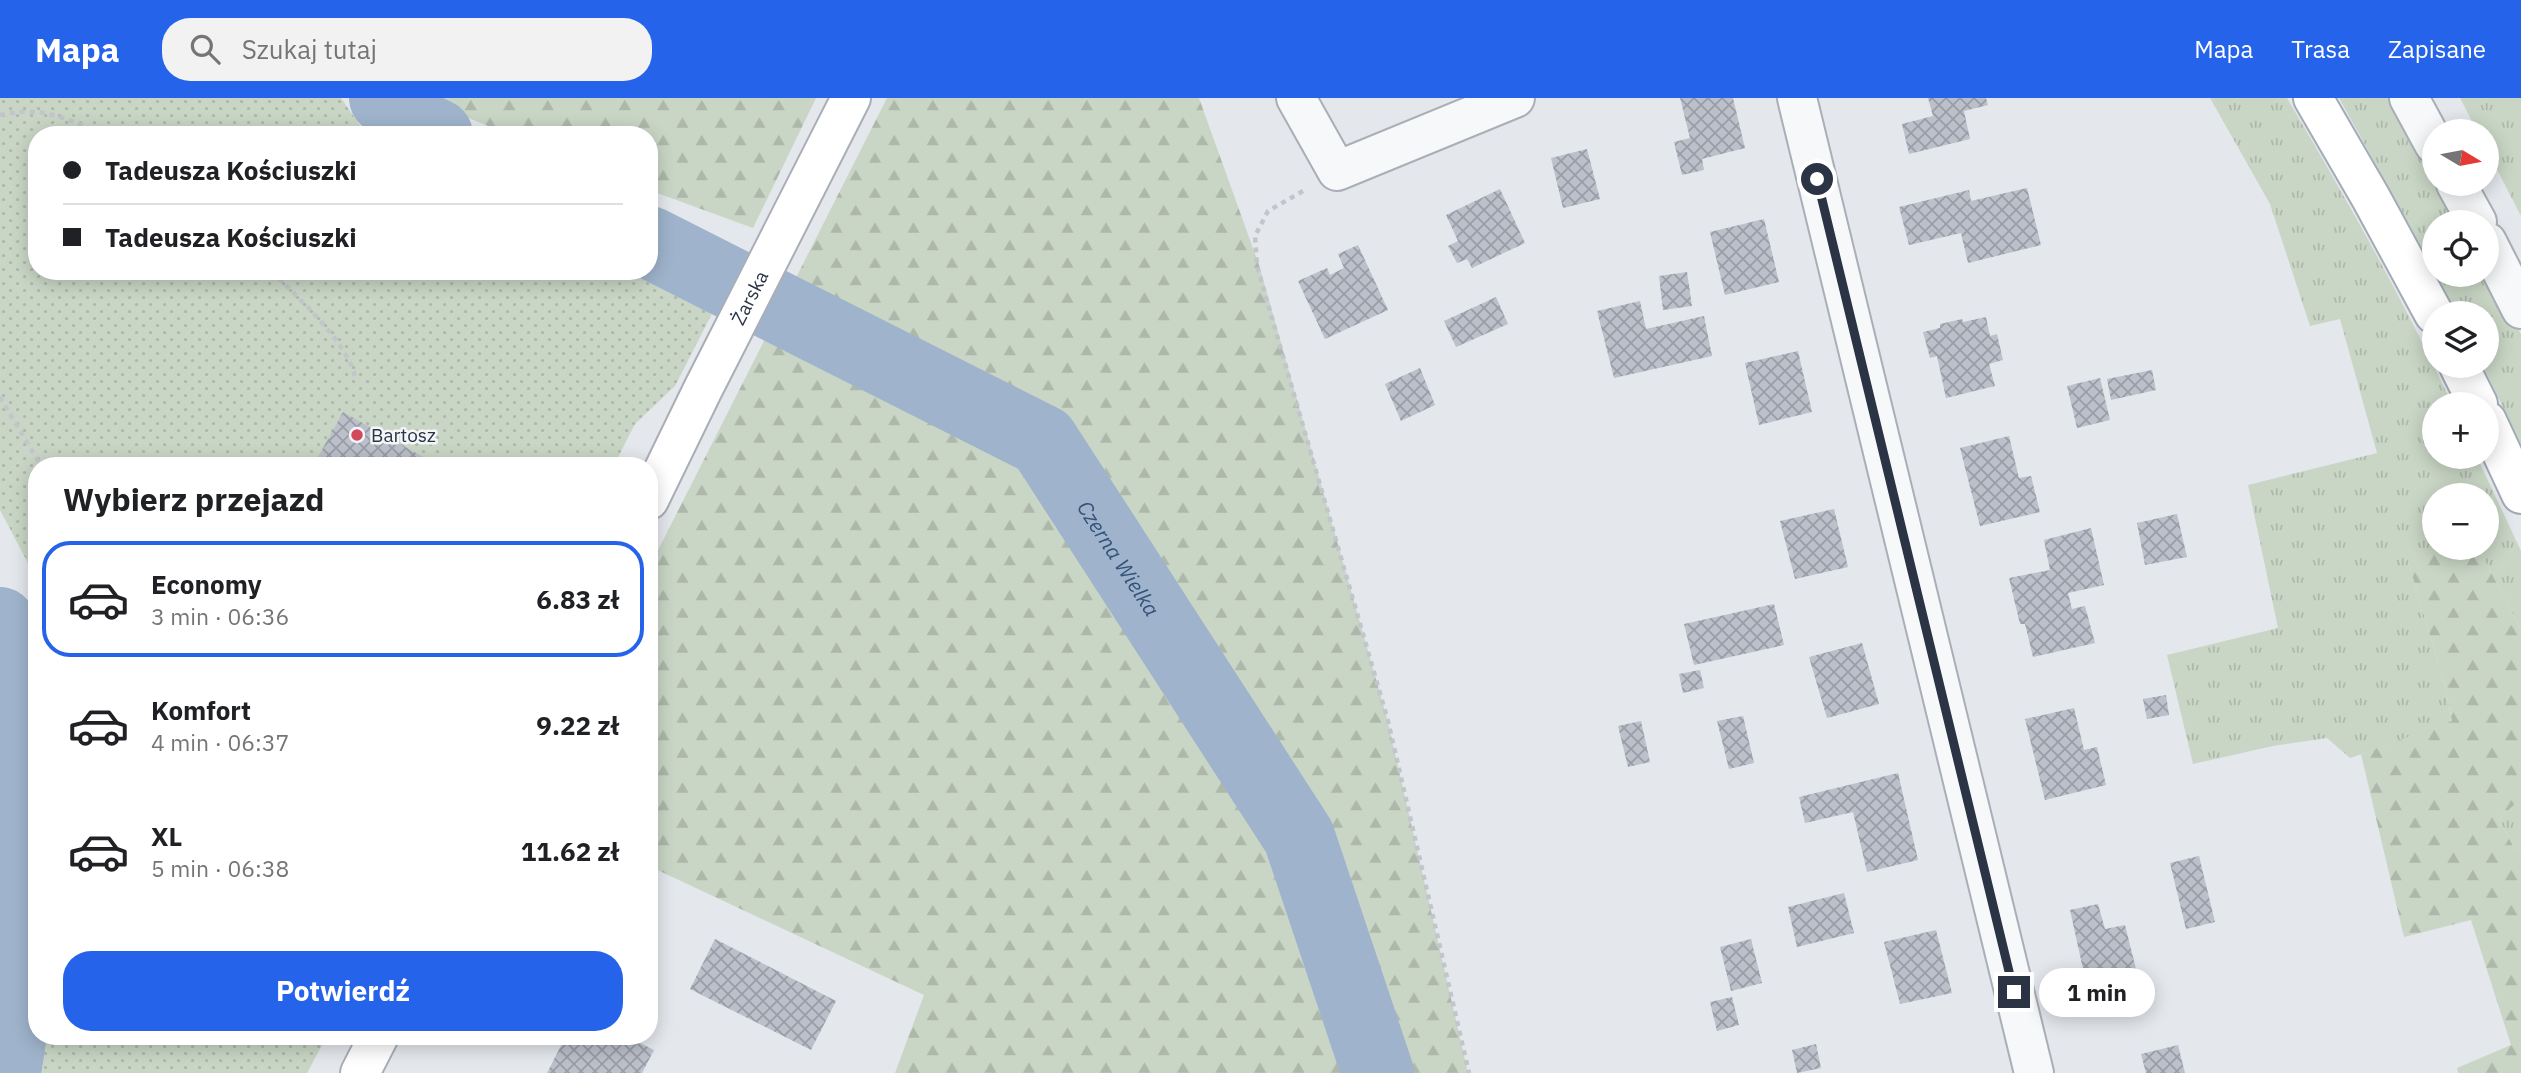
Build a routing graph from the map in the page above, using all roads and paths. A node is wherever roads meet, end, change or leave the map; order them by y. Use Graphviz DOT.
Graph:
graph roads {
  1 [pos="851,98"];
  2 [pos="1296,98"];
  3 [pos="1515,98"];
  4 [pos="1797,98"];
  5 [pos="2314,98"];
  6 [pos="2409,98"];
  7 [pos="0,115"];
  8 [pos="2422,122"];
  9 [pos="81,126"];
  10 [pos="1337,171"];
  11 [pos="2499,266"];
  12 [pos="280,280"];
  13 [pos="2427,301"];
  14 [pos="2521,309"];
  15 [pos="356,380"];
  16 [pos="0,397"];
  17 [pos="2499,447"];
  18 [pos="36,457"];
  19 [pos="658,482"];
  20 [pos="2521,494"];
  21 [pos="374,1045"];
  22 [pos="360,1073"];
  23 [pos="1469,1073"];
  24 [pos="2034,1073"];
  1 -- 19 [label="street, Żarska"];
  2 -- 10 [label="street"];
  3 -- 10 [label="street"];
  4 -- 24 [label="street"];
  5 -- 13 [label="street"];
  6 -- 8 [label="street"];
  7 -- 9 [label="path"];
  10 -- 23 [label="path"];
  11 -- 14 [label="street"];
  12 -- 15 [label="path"];
  16 -- 18 [label="path"];
  17 -- 20 [label="street"];
  21 -- 22 [label="street"];
}
